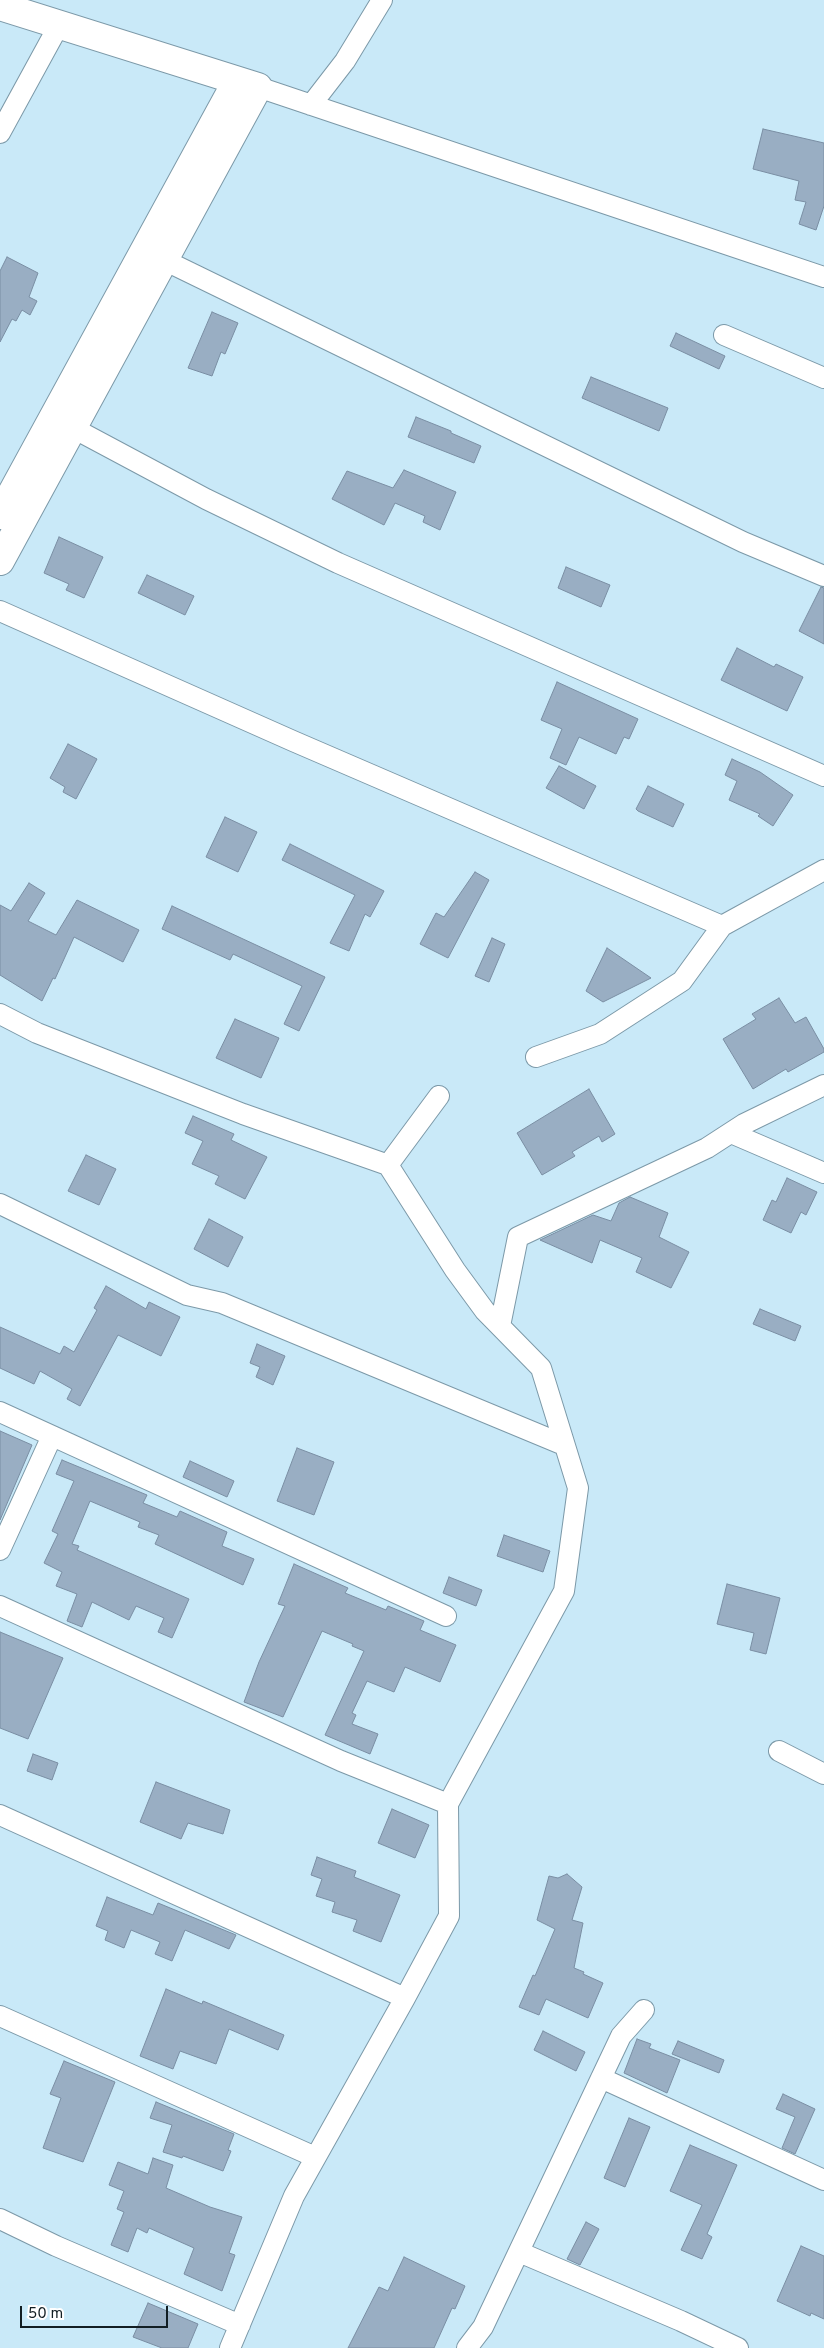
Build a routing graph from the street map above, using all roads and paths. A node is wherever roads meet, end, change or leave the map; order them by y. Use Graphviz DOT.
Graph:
graph roads {
  1 [pos="382,0"];
  2 [pos="0,6"];
  3 [pos="60,25"];
  4 [pos="248,84"];
  5 [pos="311,105"];
  6 [pos="0,133"];
  7 [pos="164,260"];
  8 [pos="824,277"];
  9 [pos="724,335"];
  10 [pos="824,378"];
  11 [pos="73,428"];
  12 [pos="0,515"];
  13 [pos="0,561"];
  14 [pos="824,576"];
  15 [pos="0,611"];
  16 [pos="824,776"];
  17 [pos="824,870"];
  18 [pos="722,926"];
  19 [pos="0,1014"];
  20 [pos="536,1057"];
  21 [pos="824,1085"];
  22 [pos="439,1096"];
  23 [pos="730,1133"];
  24 [pos="388,1165"];
  25 [pos="824,1173"];
  26 [pos="0,1204"];
  27 [pos="500,1326"];
  28 [pos="0,1412"];
  29 [pos="52,1436"];
  30 [pos="564,1445"];
  31 [pos="0,1550"];
  32 [pos="0,1606"];
  33 [pos="446,1616"];
  34 [pos="779,1751"];
  35 [pos="824,1774"];
  36 [pos="448,1804"];
  37 [pos="0,1815"];
  38 [pos="405,1998"];
  39 [pos="644,2010"];
  40 [pos="0,2016"];
  41 [pos="602,2078"];
  42 [pos="316,2157"];
  43 [pos="824,2180"];
  44 [pos="0,2219"];
  45 [pos="519,2252"];
  46 [pos="240,2325"];
  47 [pos="230,2348"];
  48 [pos="467,2348"];
  49 [pos="738,2348"];
  1 -- 5 [label="street"];
  2 -- 3 [label="street"];
  3 -- 4 [label="street"];
  3 -- 6 [label="street"];
  4 -- 5 [label="street"];
  4 -- 7 [label="street"];
  4 -- 12 [label="street"];
  5 -- 8 [label="street"];
  7 -- 11 [label="street"];
  7 -- 14 [label="street"];
  9 -- 10 [label="street"];
  11 -- 13 [label="street"];
  11 -- 16 [label="street"];
  15 -- 18 [label="street"];
  17 -- 18 [label="street"];
  18 -- 20 [label="street"];
  19 -- 24 [label="street"];
  21 -- 23 [label="street"];
  22 -- 24 [label="street"];
  23 -- 25 [label="street"];
  23 -- 27 [label="street"];
  24 -- 27 [label="street"];
  26 -- 30 [label="street"];
  27 -- 30 [label="street"];
  28 -- 29 [label="street"];
  29 -- 31 [label="street"];
  29 -- 33 [label="street"];
  30 -- 36 [label="street"];
  32 -- 36 [label="street"];
  34 -- 35 [label="street"];
  36 -- 38 [label="street"];
  37 -- 38 [label="street"];
  38 -- 42 [label="street"];
  39 -- 41 [label="street"];
  40 -- 42 [label="street"];
  41 -- 43 [label="street"];
  41 -- 45 [label="street"];
  42 -- 46 [label="street"];
  44 -- 46 [label="street"];
  45 -- 48 [label="street"];
  45 -- 49 [label="street"];
  46 -- 47 [label="street"];
}
